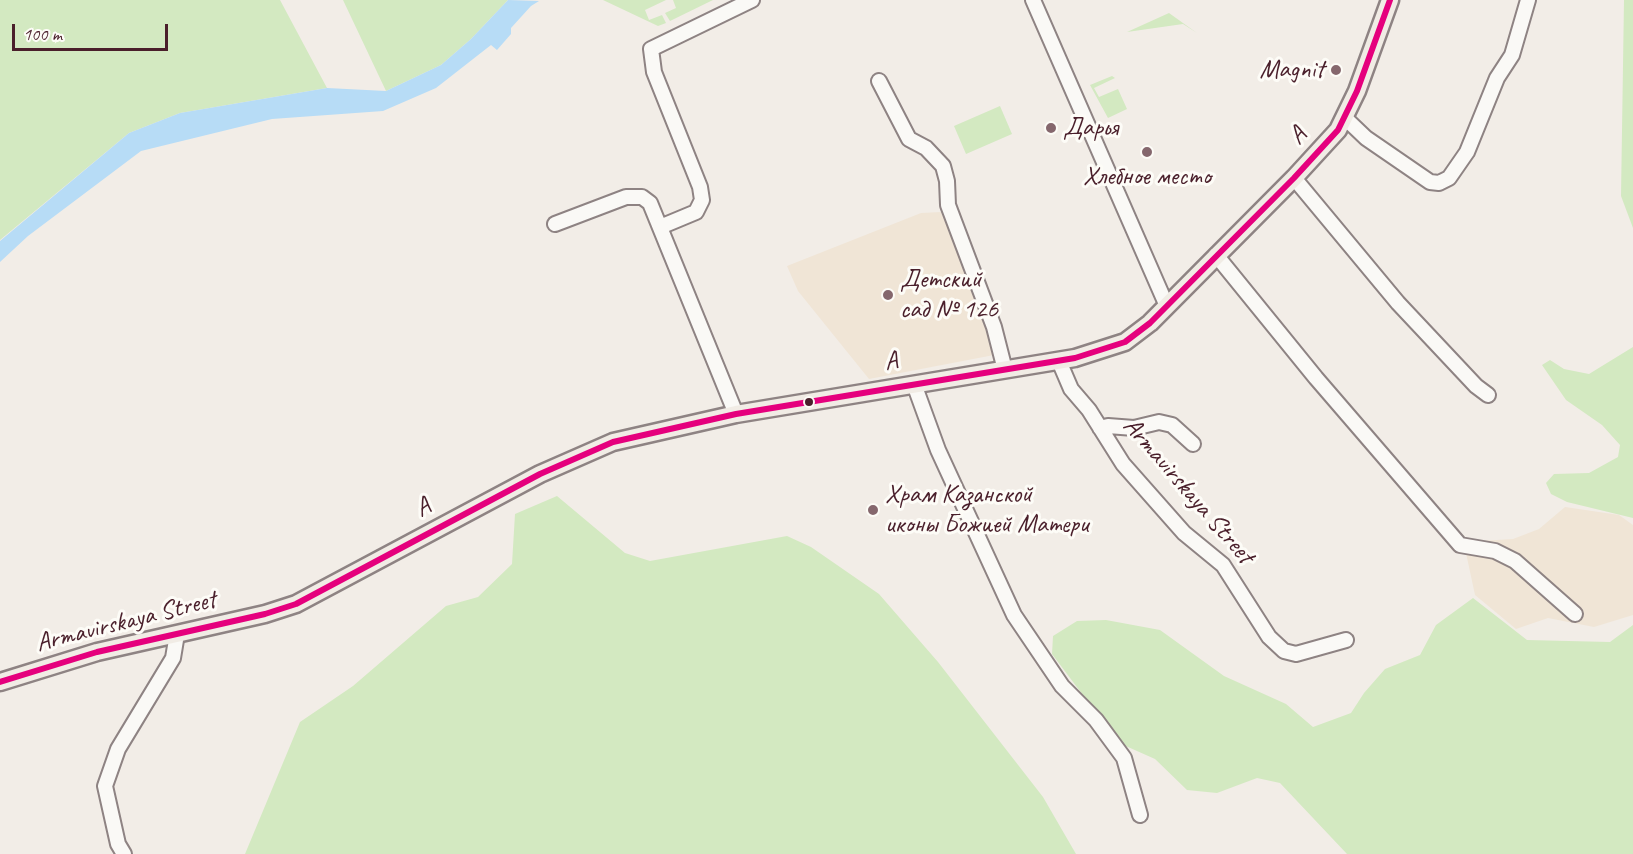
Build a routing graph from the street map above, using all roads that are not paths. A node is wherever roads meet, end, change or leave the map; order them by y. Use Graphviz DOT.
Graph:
graph roads {
  1 [pos="752,0"];
  2 [pos="1034,0"];
  3 [pos="1390,0"];
  4 [pos="1527,0"];
  5 [pos="879,81"];
  6 [pos="1344,117"];
  7 [pos="1294,178"];
  8 [pos="555,225"];
  9 [pos="660,227"];
  10 [pos="1216,255"];
  11 [pos="1166,304"];
  12 [pos="1059,361"];
  13 [pos="1005,370"];
  14 [pos="914,384"];
  15 [pos="1488,395"];
  16 [pos="736,414"];
  17 [pos="1100,428"];
  18 [pos="1193,444"];
  19 [pos="265,614"];
  20 [pos="1575,615"];
  21 [pos="177,634"];
  22 [pos="1346,640"];
  23 [pos="0,682"];
  24 [pos="1140,814"];
  25 [pos="124,854"];
  1 -- 9 [label="street"];
  2 -- 11 [label="street"];
  3 -- 6 [label="main road, A"];
  4 -- 6 [label="street"];
  5 -- 13 [label="street"];
  6 -- 7 [label="main road, A"];
  7 -- 10 [label="main road, A"];
  7 -- 15 [label="street"];
  8 -- 9 [label="street"];
  9 -- 16 [label="street"];
  10 -- 11 [label="main road, A"];
  10 -- 20 [label="street"];
  11 -- 12 [label="main road, A"];
  12 -- 13 [label="main road, A"];
  12 -- 17 [label="street, Armavirskaya Street"];
  13 -- 14 [label="main road, A"];
  14 -- 16 [label="main road, A"];
  14 -- 24 [label="street"];
  16 -- 19 [label="main road, A"];
  17 -- 18 [label="street, Armavirskaya Street"];
  17 -- 22 [label="street, Armavirskaya Street"];
  19 -- 21 [label="main road, Armavirskaya Street"];
  21 -- 23 [label="main road, Armavirskaya Street"];
  21 -- 25 [label="street"];
}
